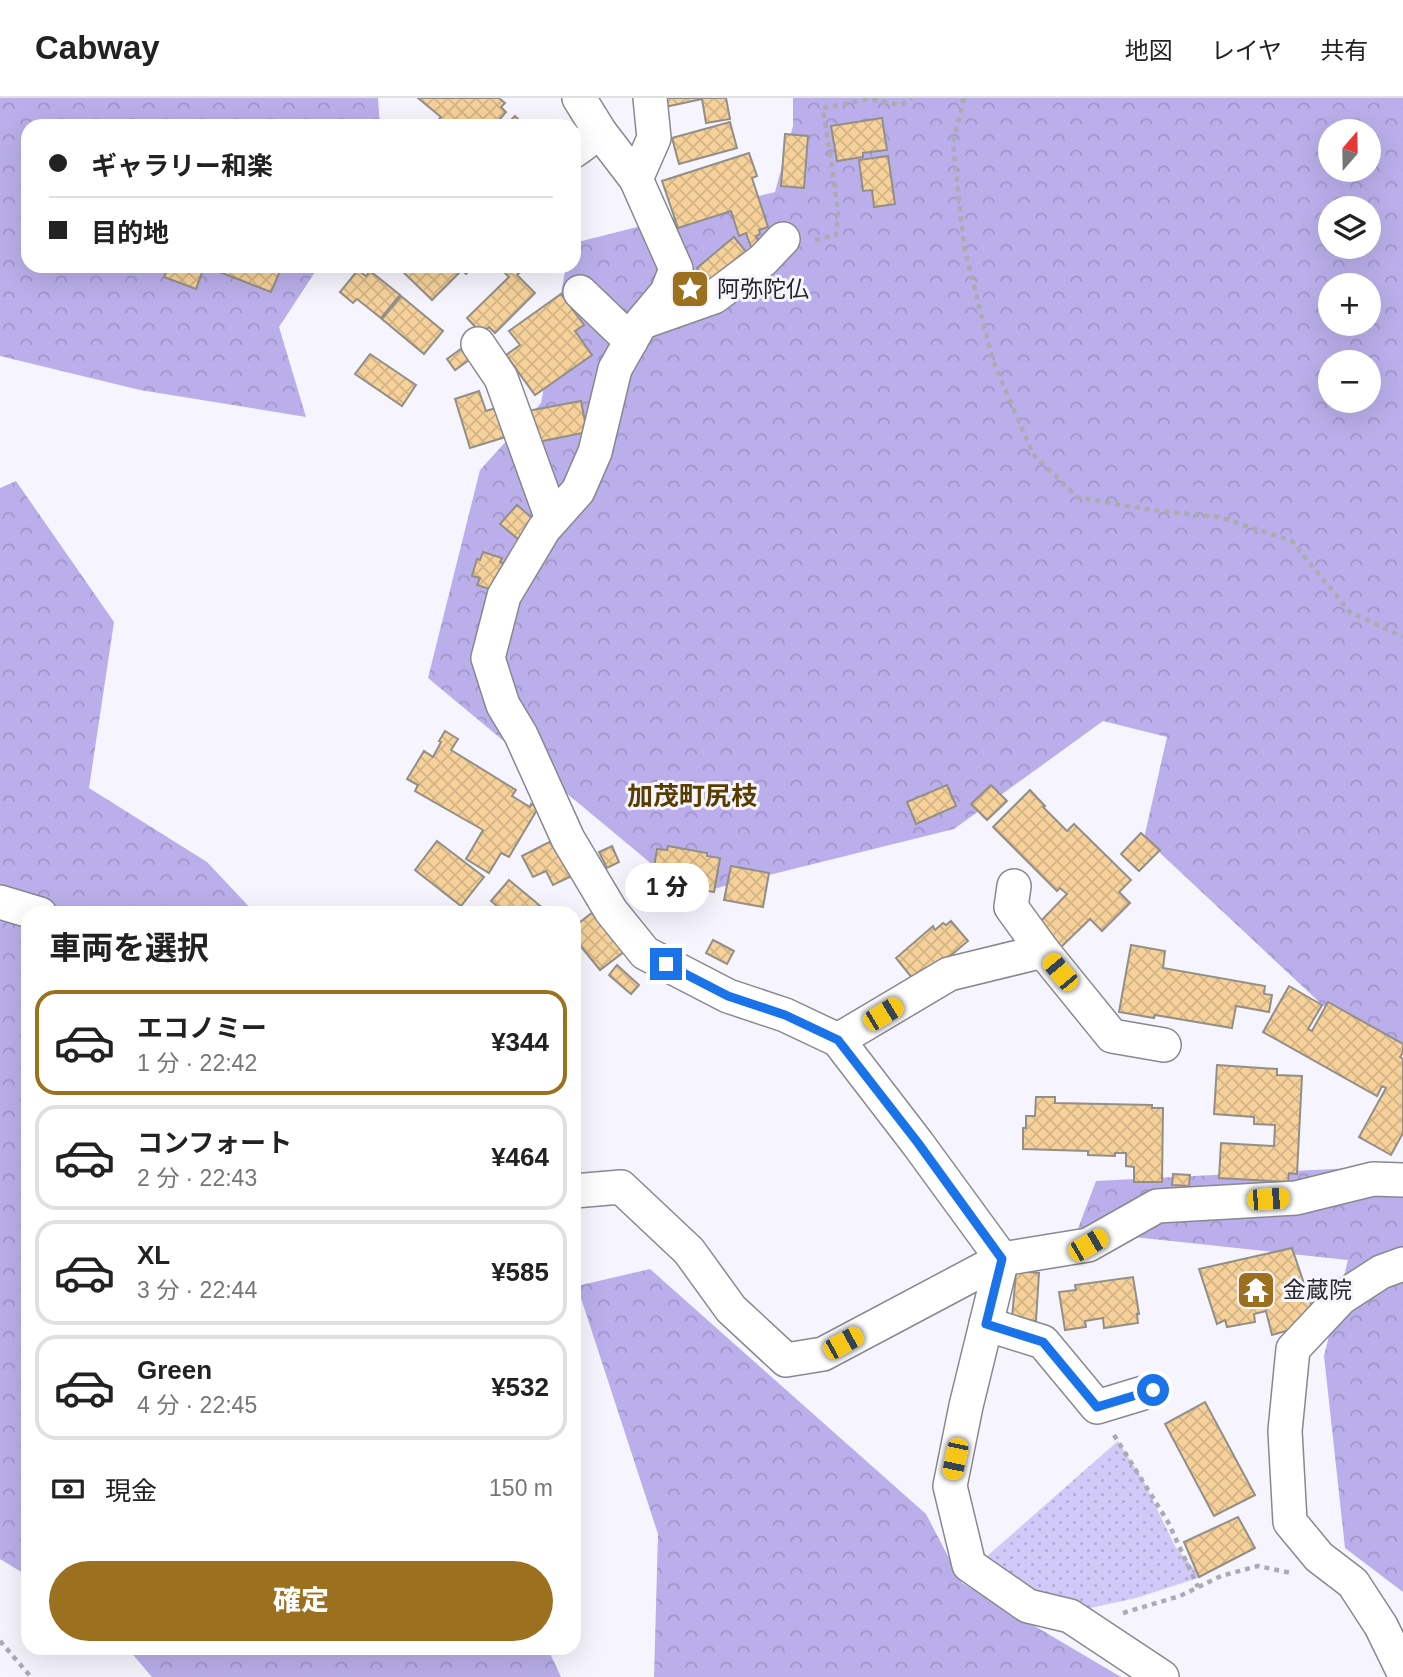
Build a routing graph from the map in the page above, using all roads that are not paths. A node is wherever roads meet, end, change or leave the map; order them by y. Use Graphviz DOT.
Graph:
graph roads {
  1 [pos="579,98"];
  2 [pos="650,98"];
  3 [pos="587,142"];
  4 [pos="636,179"];
  5 [pos="777,246"];
  6 [pos="580,292"];
  7 [pos="636,332"];
  8 [pos="478,344"];
  9 [pos="552,519"];
  10 [pos="1014,886"];
  11 [pos="0,902"];
  12 [pos="21,908"];
  13 [pos="1042,951"];
  14 [pos="838,1040"];
  15 [pos="1164,1045"];
  16 [pos="1403,1180"];
  17 [pos="581,1190"];
  18 [pos="1002,1259"];
  19 [pos="1403,1264"];
  20 [pos="986,1324"];
  21 [pos="1153,1390"];
  22 [pos="1403,1671"];
  23 [pos="1162,1677"];
  1 -- 3 [label="street"];
  2 -- 4 [label="street"];
  3 -- 4 [label="street"];
  4 -- 7 [label="street"];
  5 -- 7 [label="street"];
  6 -- 7 [label="street"];
  7 -- 9 [label="street"];
  8 -- 9 [label="street"];
  9 -- 14 [label="street"];
  10 -- 13 [label="street"];
  11 -- 12 [label="street"];
  13 -- 14 [label="street"];
  13 -- 15 [label="street"];
  14 -- 18 [label="street"];
  16 -- 18 [label="street"];
  17 -- 18 [label="street"];
  18 -- 20 [label="street"];
  19 -- 22 [label="street"];
  20 -- 21 [label="street"];
  20 -- 23 [label="street"];
}
